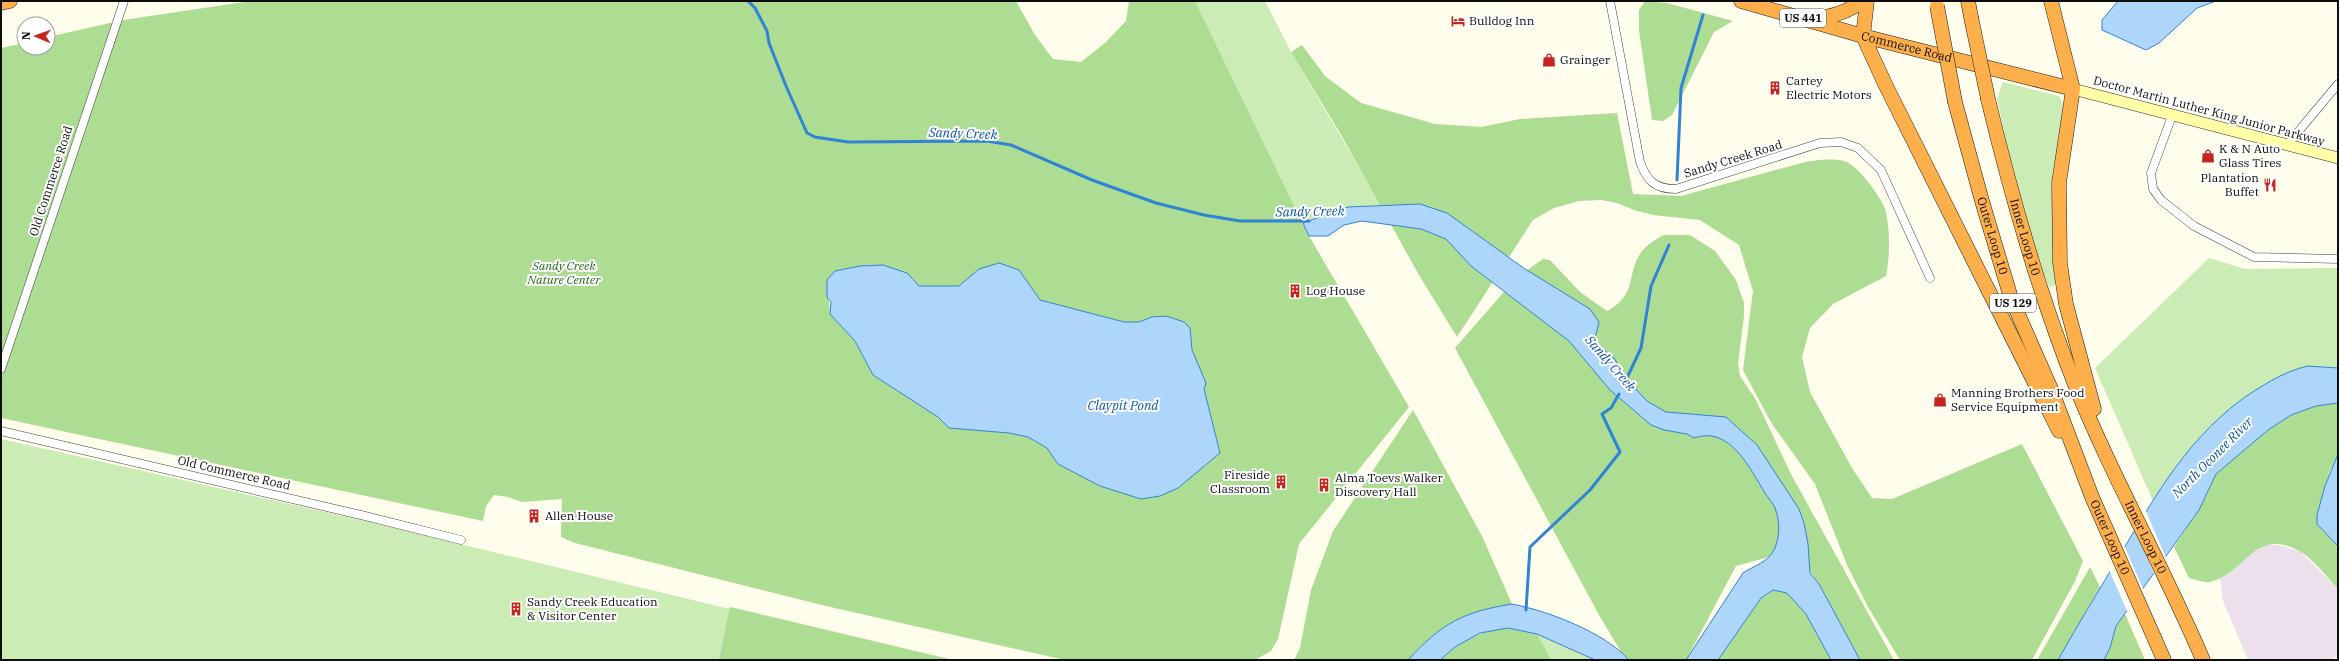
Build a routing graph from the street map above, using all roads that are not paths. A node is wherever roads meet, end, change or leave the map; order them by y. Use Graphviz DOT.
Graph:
graph roads {
  1 [pos="10,1"];
  2 [pos="124,1"];
  3 [pos="1610,1"];
  4 [pos="1861,1"];
  5 [pos="1867,1"];
  6 [pos="1968,1"];
  7 [pos="2051,1"];
  8 [pos="1748,2"];
  9 [pos="1,3"];
  10 [pos="1937,3"];
  11 [pos="1809,19"];
  12 [pos="1863,36"];
  13 [pos="2338,84"];
  14 [pos="2073,89"];
  15 [pos="2172,116"];
  16 [pos="2287,144"];
  17 [pos="2338,158"];
  18 [pos="2338,259"];
  19 [pos="1930,278"];
  20 [pos="1,369"];
  21 [pos="1,431"];
  22 [pos="2106,454"];
  23 [pos="2092,497"];
  24 [pos="461,540"];
  25 [pos="2164,659"];
  26 [pos="2203,660"];
  1 -- 9 [label="highway"];
  2 -- 20 [label="street, Old Commerce Road"];
  3 -- 19 [label="street, Sandy Creek Road"];
  4 -- 11 [label="highway"];
  5 -- 12 [label="highway"];
  6 -- 22 [label="highway, Inner Loop 10 / US 129, bridge"];
  7 -- 14 [label="highway"];
  8 -- 11 [label="highway, Commerce Road / US 441"];
  10 -- 23 [label="highway, Outer Loop 10 / US 129, bridge"];
  11 -- 12 [label="highway, Commerce Road / US 441"];
  12 -- 14 [label="highway, Commerce Road / US 441"];
  12 -- 23 [label="highway"];
  13 -- 16 [label="street"];
  14 -- 15 [label="main road, Doctor Martin Luther King Junior Parkway"];
  14 -- 22 [label="highway"];
  15 -- 16 [label="main road, Doctor Martin Luther King Junior Parkway"];
  15 -- 18 [label="street"];
  16 -- 17 [label="main road, Doctor Martin Luther King Junior Parkway"];
  21 -- 24 [label="street, Old Commerce Road"];
  22 -- 26 [label="highway, Inner Loop 10 / US 129"];
  23 -- 25 [label="highway, Outer Loop 10 / US 129"];
}
